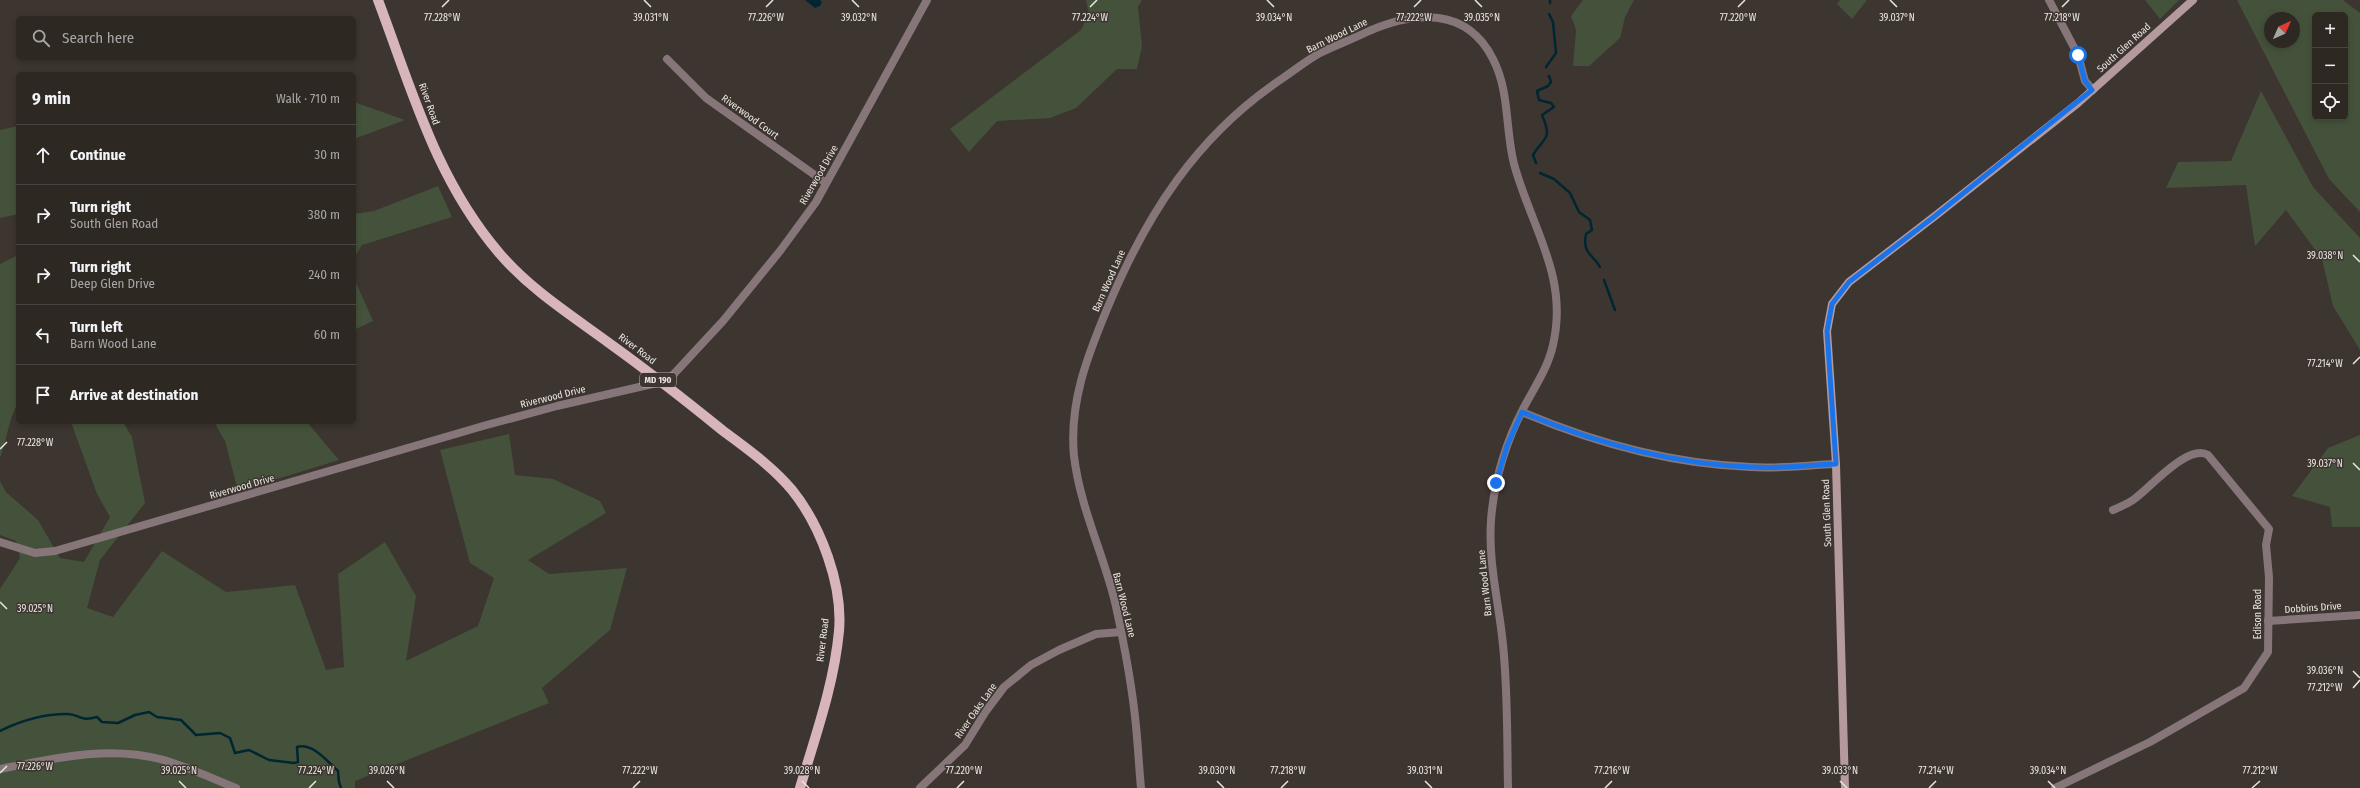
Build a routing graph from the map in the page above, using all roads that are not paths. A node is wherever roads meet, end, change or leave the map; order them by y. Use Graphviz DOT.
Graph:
graph roads {
  1 [pos="378,0"];
  2 [pos="927,0"];
  3 [pos="2049,0"];
  4 [pos="2193,0"];
  5 [pos="667,59"];
  6 [pos="2092,90"];
  7 [pos="826,183"];
  8 [pos="661,382"];
  9 [pos="1522,412"];
  10 [pos="1836,464"];
  11 [pos="2113,510"];
  12 [pos="0,542"];
  13 [pos="2360,615"];
  14 [pos="2268,621"];
  15 [pos="1121,632"];
  16 [pos="0,769"];
  17 [pos="236,788"];
  18 [pos="800,788"];
  19 [pos="920,788"];
  20 [pos="1141,788"];
  21 [pos="1508,788"];
  22 [pos="1845,788"];
  23 [pos="2055,788"];
  1 -- 8 [label="main road, River Road / MD 190"];
  2 -- 7 [label="street, Riverwood Drive"];
  3 -- 6 [label="street"];
  4 -- 6 [label="main road, South Glen Road"];
  5 -- 7 [label="street, Riverwood Court"];
  6 -- 10 [label="main road, South Glen Road"];
  7 -- 8 [label="street, Riverwood Drive"];
  8 -- 12 [label="street, Riverwood Drive"];
  8 -- 18 [label="main road, River Road / MD 190"];
  9 -- 10 [label="street"];
  9 -- 15 [label="street, Barn Wood Lane"];
  9 -- 21 [label="street, Barn Wood Lane"];
  10 -- 22 [label="main road, South Glen Road"];
  11 -- 14 [label="street, Edison Road"];
  13 -- 14 [label="street, Dobbins Drive"];
  14 -- 23 [label="street, Edison Road"];
  15 -- 19 [label="street, River Oaks Lane"];
  15 -- 20 [label="street, Barn Wood Lane"];
  16 -- 17 [label="street"];
}
